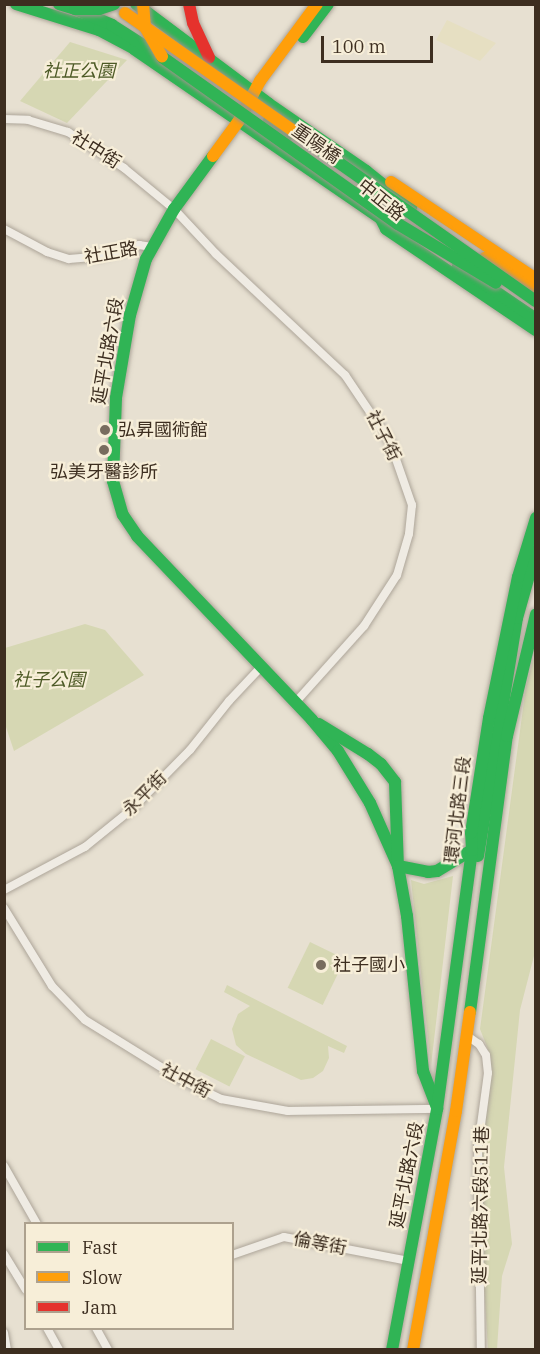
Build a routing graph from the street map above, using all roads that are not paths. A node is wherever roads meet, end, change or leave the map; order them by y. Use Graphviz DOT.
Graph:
graph roads {
  1 [pos="16,4"];
  2 [pos="59,4"];
  3 [pos="105,4"];
  4 [pos="114,4"];
  5 [pos="136,4"];
  6 [pos="143,4"];
  7 [pos="189,4"];
  8 [pos="317,4"];
  9 [pos="328,4"];
  10 [pos="75,9"];
  11 [pos="162,57"];
  12 [pos="209,58"];
  13 [pos="224,70"];
  14 [pos="256,95"];
  15 [pos="205,99"];
  16 [pos="4,119"];
  17 [pos="238,122"];
  18 [pos="264,128"];
  19 [pos="306,129"];
  20 [pos="286,136"];
  21 [pos="288,155"];
  22 [pos="366,171"];
  23 [pos="174,209"];
  24 [pos="386,221"];
  25 [pos="4,229"];
  26 [pos="152,247"];
  27 [pos="536,279"];
  28 [pos="536,293"];
  29 [pos="536,303"];
  30 [pos="536,310"];
  31 [pos="536,319"];
  32 [pos="536,330"];
  33 [pos="536,518"];
  34 [pos="536,551"];
  35 [pos="536,580"];
  36 [pos="531,611"];
  37 [pos="261,668"];
  38 [pos="296,703"];
  39 [pos="312,720"];
  40 [pos="472,850"];
  41 [pos="398,866"];
  42 [pos="4,890"];
  43 [pos="4,908"];
  44 [pos="466,1035"];
  45 [pos="437,1109"];
  46 [pos="456,1111"];
  47 [pos="4,1166"];
  48 [pos="36,1222"];
  49 [pos="4,1254"];
  50 [pos="234,1254"];
  51 [pos="409,1260"];
  52 [pos="24,1287"];
  53 [pos="48,1330"];
  54 [pos="97,1330"];
  55 [pos="4,1333"];
  56 [pos="7,1350"];
  57 [pos="59,1350"];
  58 [pos="108,1350"];
  59 [pos="392,1350"];
  60 [pos="413,1350"];
  61 [pos="481,1350"];
  1 -- 15 [label="main road, 中正路"];
  2 -- 10 [label="main road, bridge"];
  3 -- 14 [label="main road, 重陽橋, bridge"];
  4 -- 10 [label="main road, bridge"];
  5 -- 12 [label="main road, 中正路"];
  6 -- 11 [label="main road, bridge"];
  7 -- 12 [label="main road"];
  8 -- 14 [label="main road"];
  9 -- 14 [label="main road"];
  10 -- 11 [label="main road, 重陽橋, bridge"];
  11 -- 18 [label="main road, 重陽橋, bridge"];
  12 -- 13 [label="main road, 中正路"];
  13 -- 14 [label="main road, 中正路"];
  13 -- 15 [label="main road"];
  14 -- 17 [label="main road, 延平北路六段"];
  14 -- 19 [label="main road, 中正路"];
  14 -- 20 [label="main road"];
  14 -- 29 [label="main road, 重陽橋, bridge"];
  15 -- 17 [label="main road, 中正路"];
  16 -- 23 [label="street, 社中街"];
  17 -- 21 [label="main road, 中正路"];
  17 -- 23 [label="main road, 延平北路六段"];
  18 -- 20 [label="main road, bridge"];
  18 -- 30 [label="main road, 重陽橋, bridge"];
  19 -- 21 [label="main road"];
  19 -- 22 [label="main road, 中正路"];
  20 -- 29 [label="main road, bridge"];
  21 -- 24 [label="main road, 中正路"];
  22 -- 27 [label="main road, 中正路"];
  22 -- 28 [label="main road"];
  23 -- 26 [label="main road, 延平北路六段"];
  23 -- 38 [label="street, 社子街"];
  24 -- 31 [label="main road, bridge"];
  24 -- 32 [label="main road, 中正路"];
  25 -- 26 [label="street, 社正路"];
  26 -- 37 [label="main road, 延平北路六段"];
  33 -- 40 [label="main road, 環河北路三段"];
  34 -- 46 [label="main road"];
  35 -- 36 [label="main road, 環河北路三段"];
  36 -- 44 [label="main road, 環河北路三段"];
  37 -- 38 [label="main road, 延平北路六段"];
  37 -- 42 [label="street, 永平街"];
  38 -- 39 [label="main road, 延平北路六段"];
  39 -- 41 [label="main road, 延平北路六段"];
  39 -- 41 [label="main road, 延平北路六段"];
  40 -- 41 [label="main road"];
  40 -- 45 [label="main road, 環河北路三段"];
  41 -- 45 [label="main road, 延平北路六段"];
  43 -- 45 [label="street, 社中街"];
  44 -- 46 [label="main road, 環河北路三段"];
  44 -- 61 [label="street, 延平北路六段511巷"];
  45 -- 46 [label="main road"];
  45 -- 51 [label="main road, 延平北路六段"];
  46 -- 60 [label="main road, 延平北路六段"];
  47 -- 48 [label="street"];
  49 -- 52 [label="street"];
  50 -- 51 [label="street, 倫等街"];
  51 -- 59 [label="main road, 延平北路六段"];
  53 -- 57 [label="street"];
  54 -- 58 [label="street"];
  55 -- 56 [label="street"];
}
